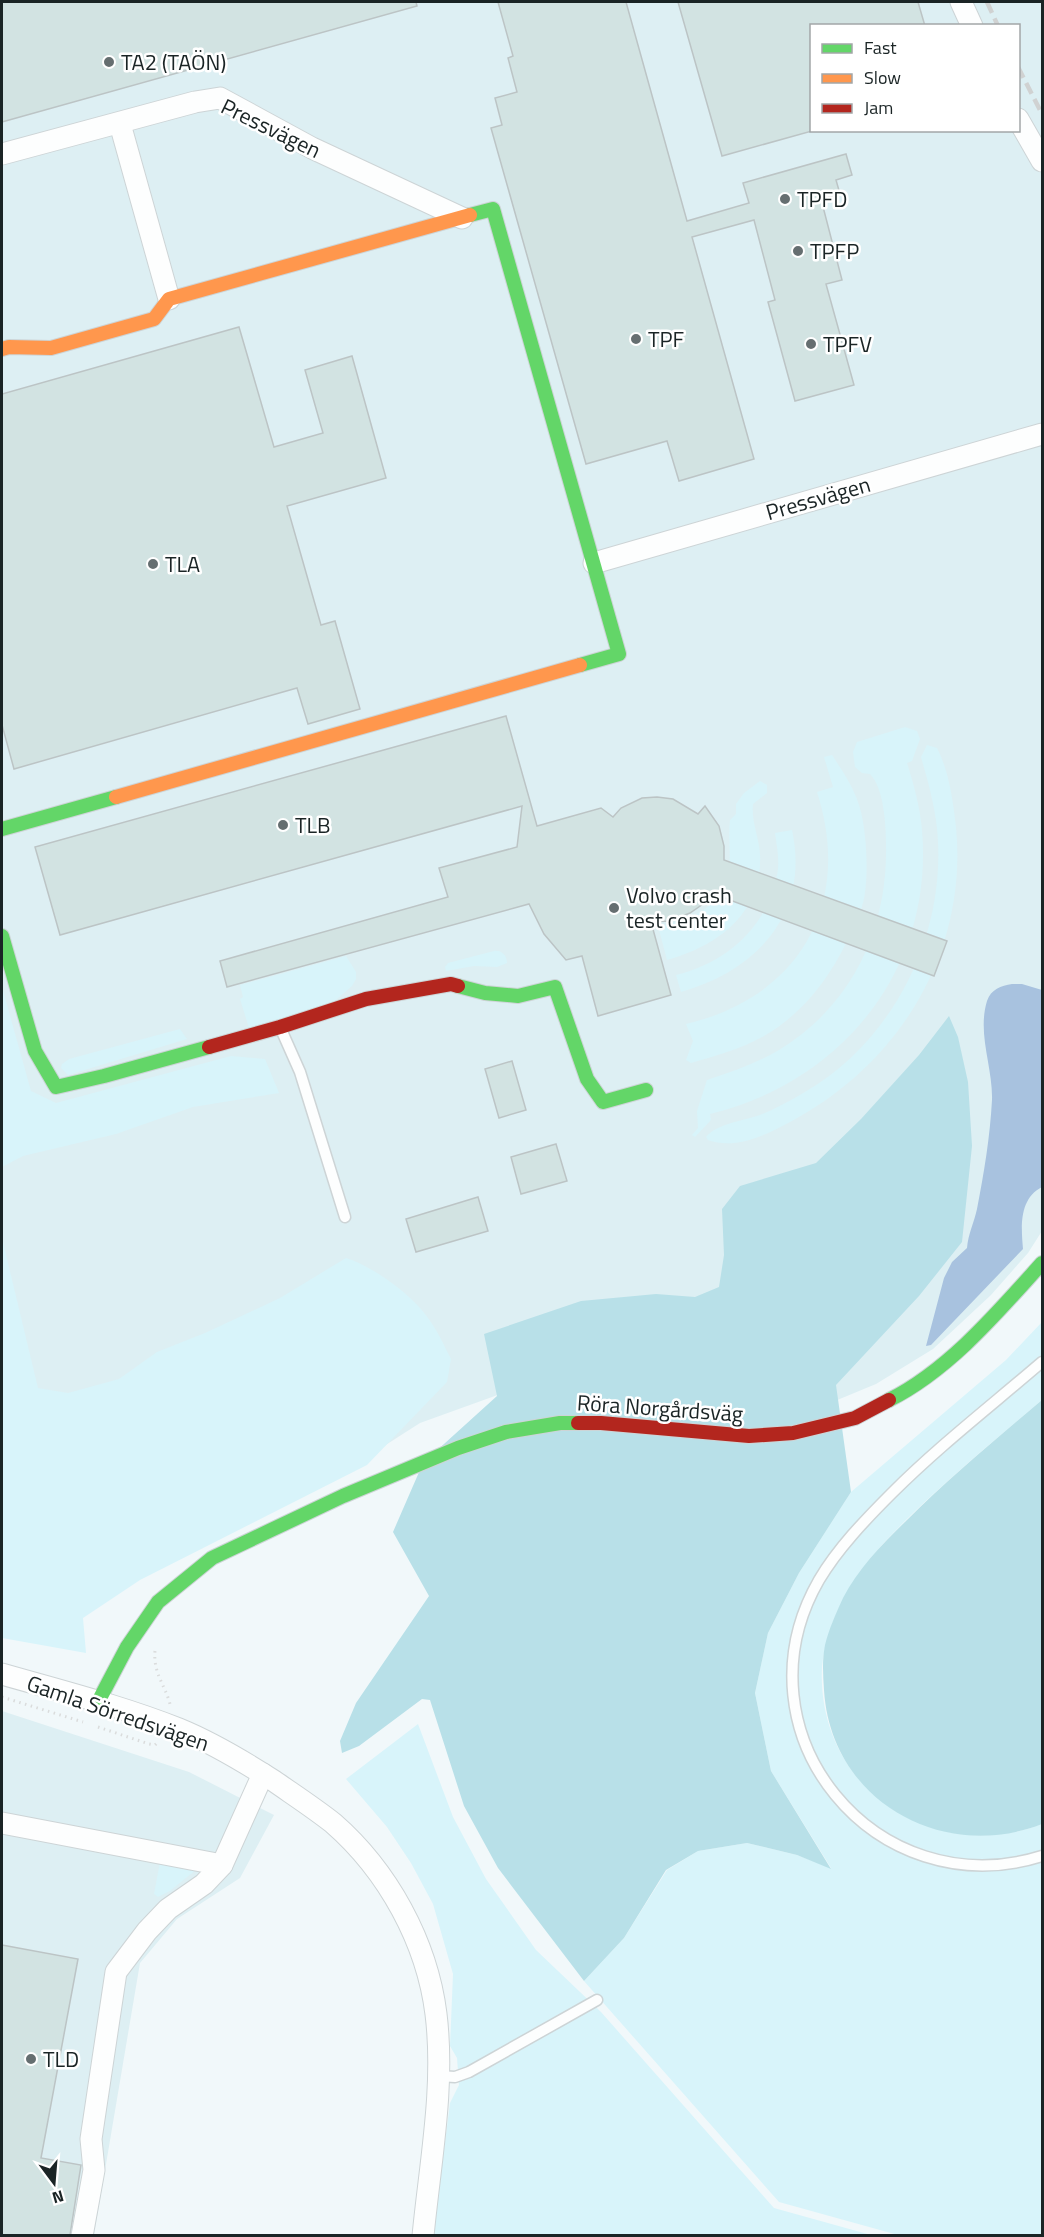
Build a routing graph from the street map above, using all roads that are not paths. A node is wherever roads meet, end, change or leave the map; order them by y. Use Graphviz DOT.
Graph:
graph roads {
  1 [pos="961,2"];
  2 [pos="971,24"];
  3 [pos="1020,122"];
  4 [pos="120,124"];
  5 [pos="2,154"];
  6 [pos="1042,161"];
  7 [pos="462,218"];
  8 [pos="169,299"];
  9 [pos="2,349"];
  10 [pos="1042,434"];
  11 [pos="594,564"];
  12 [pos="2,829"];
  13 [pos="2,936"];
  14 [pos="280,1027"];
  15 [pos="646,1090"];
  16 [pos="345,1217"];
  17 [pos="1042,1263"];
  18 [pos="1042,1362"];
  19 [pos="2,1674"];
  20 [pos="98,1702"];
  21 [pos="263,1774"];
  22 [pos="2,1823"];
  23 [pos="1042,1856"];
  24 [pos="222,1865"];
  25 [pos="597,2000"];
  26 [pos="438,2076"];
  27 [pos="82,2235"];
  28 [pos="423,2235"];
  1 -- 2 [label="street"];
  3 -- 6 [label="street"];
  4 -- 5 [label="street, Pressvägen"];
  4 -- 7 [label="street, Pressvägen"];
  4 -- 8 [label="street"];
  7 -- 8 [label="street"];
  7 -- 11 [label="street"];
  8 -- 9 [label="street"];
  10 -- 11 [label="street, Pressvägen"];
  11 -- 12 [label="street"];
  13 -- 14 [label="street"];
  14 -- 15 [label="street"];
  14 -- 16 [label="lane"];
  17 -- 20 [label="street, Röra Norgårdsväg"];
  18 -- 23 [label="lane"];
  19 -- 20 [label="street, Gamla Sörredsvägen"];
  20 -- 21 [label="street, Gamla Sörredsvägen"];
  21 -- 24 [label="street"];
  21 -- 26 [label="street, Gamla Sörredsvägen"];
  22 -- 24 [label="street"];
  24 -- 27 [label="street"];
  25 -- 26 [label="lane"];
  26 -- 28 [label="street, Gamla Sörredsvägen"];
}
